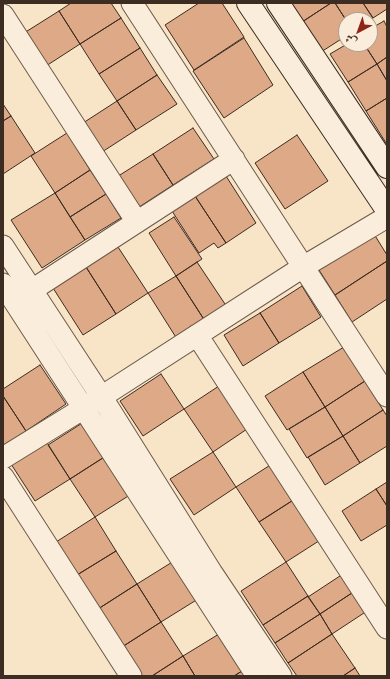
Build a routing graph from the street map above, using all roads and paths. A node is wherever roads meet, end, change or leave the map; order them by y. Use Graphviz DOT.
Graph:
graph roads {
  1 [pos="132,3"];
  2 [pos="248,3"];
  3 [pos="278,3"];
  4 [pos="3,15"];
  5 [pos="234,159"];
  6 [pos="387,167"];
  7 [pos="387,210"];
  8 [pos="387,217"];
  9 [pos="137,222"];
  10 [pos="3,246"];
  11 [pos="303,267"];
  12 [pos="3,284"];
  13 [pos="32,290"];
  14 [pos="197,335"];
  15 [pos="101,396"];
  16 [pos="387,396"];
  17 [pos="84,408"];
  18 [pos="3,458"];
  19 [pos="3,477"];
  20 [pos="387,628"];
  21 [pos="131,676"];
  22 [pos="257,676"];
  23 [pos="281,676"];
  1 -- 5 [label="street"];
  2 -- 7 [label="main road"];
  3 -- 6 [label="main road"];
  4 -- 9 [label="street"];
  5 -- 9 [label="street"];
  5 -- 11 [label="street"];
  8 -- 11 [label="street"];
  9 -- 13 [label="street"];
  10 -- 13 [label="street"];
  11 -- 14 [label="street"];
  11 -- 16 [label="street"];
  12 -- 17 [label="street"];
  13 -- 15 [label="street"];
  14 -- 15 [label="street"];
  14 -- 20 [label="street"];
  15 -- 17 [label="street"];
  15 -- 23 [label="street"];
  17 -- 18 [label="street"];
  17 -- 22 [label="street"];
  19 -- 21 [label="street"];
}
